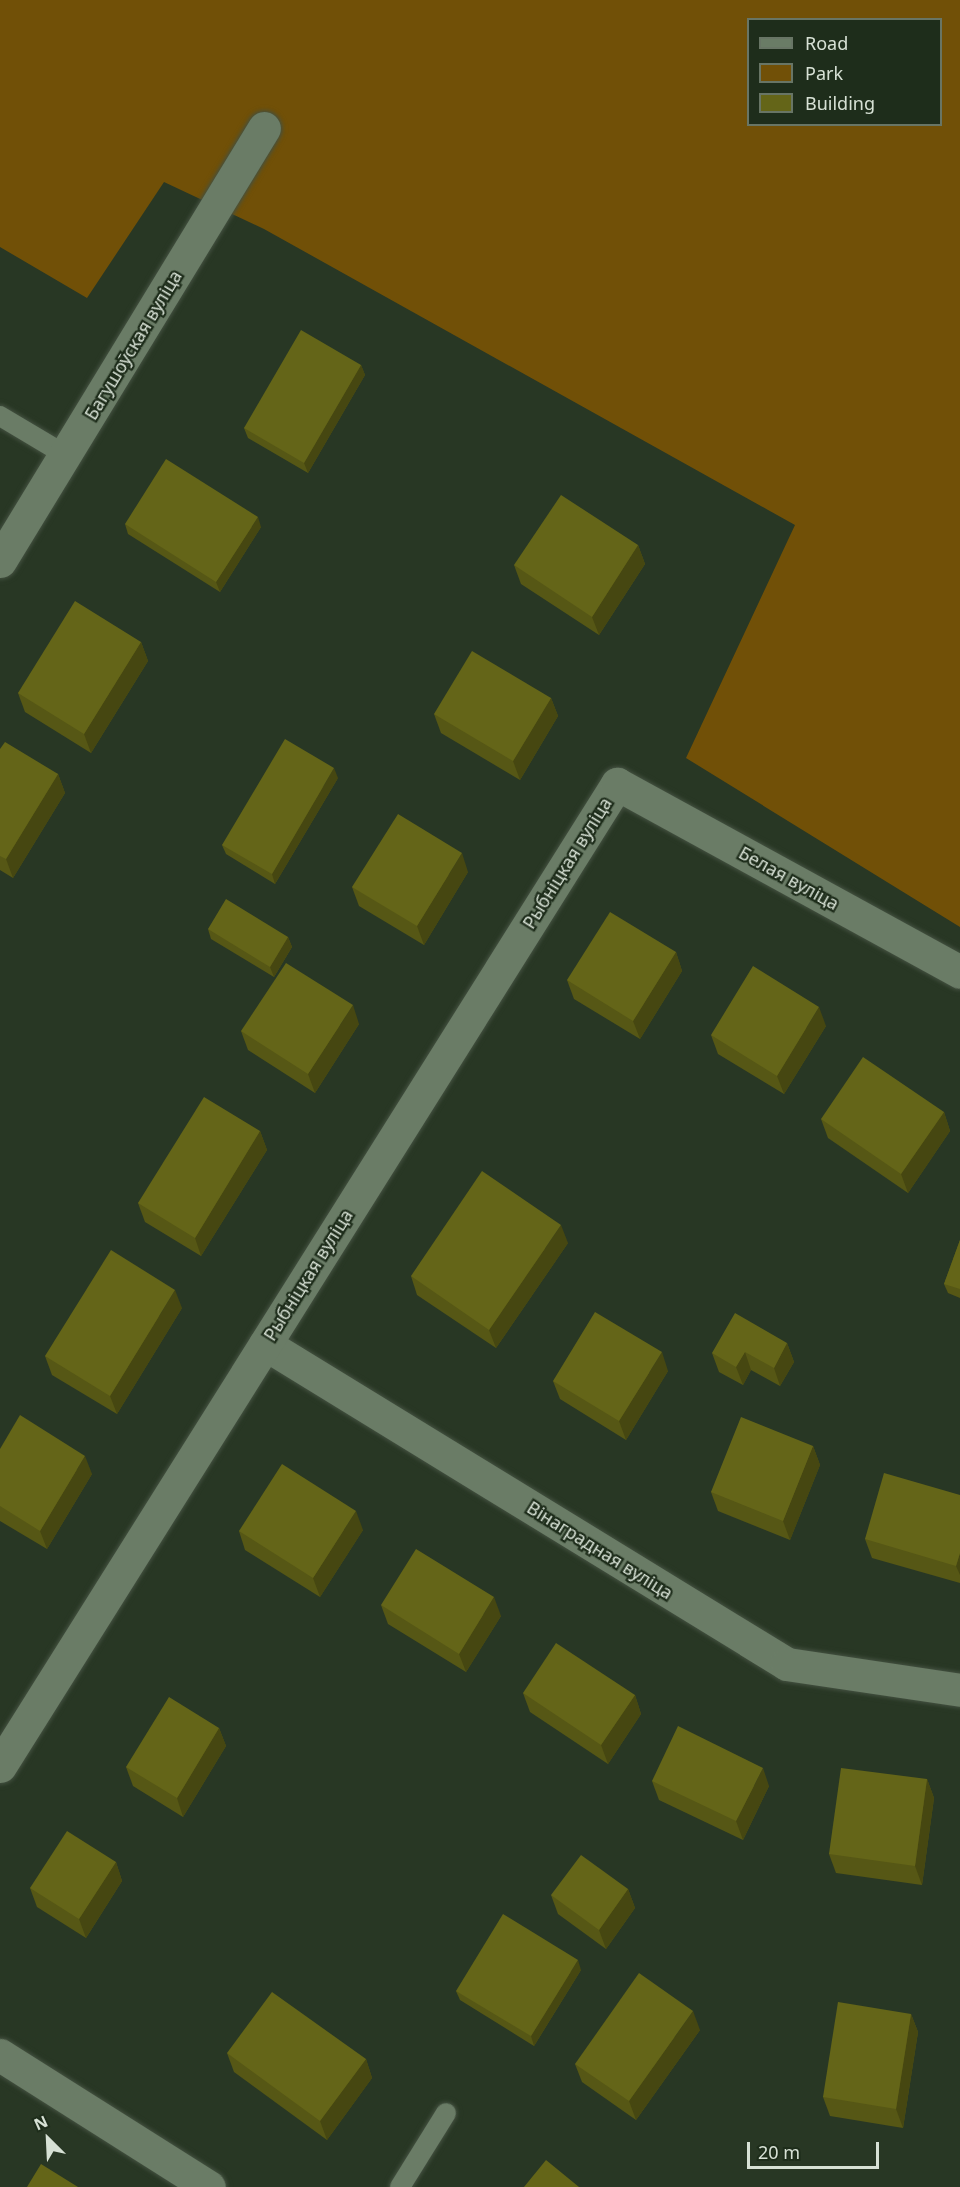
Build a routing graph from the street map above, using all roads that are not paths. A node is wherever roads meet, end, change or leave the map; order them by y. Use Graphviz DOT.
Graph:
graph roads {
  1 [pos="264,128"];
  2 [pos="0,416"];
  3 [pos="67,456"];
  4 [pos="0,561"];
  5 [pos="617,784"];
  6 [pos="960,972"];
  7 [pos="265,1344"];
  8 [pos="960,1690"];
  9 [pos="0,1766"];
  10 [pos="0,2055"];
  11 [pos="446,2113"];
  12 [pos="209,2187"];
  13 [pos="400,2187"];
  1 -- 3 [label="street, Багушоўская вуліца"];
  2 -- 3 [label="lane"];
  3 -- 4 [label="street, Багушоўская вуліца"];
  5 -- 6 [label="street, Белая вуліца"];
  5 -- 7 [label="street, Рыбніцкая вуліца"];
  7 -- 8 [label="street, Вінаградная вуліца"];
  7 -- 9 [label="street, Рыбніцкая вуліца"];
  10 -- 12 [label="street"];
  11 -- 13 [label="lane"];
}
